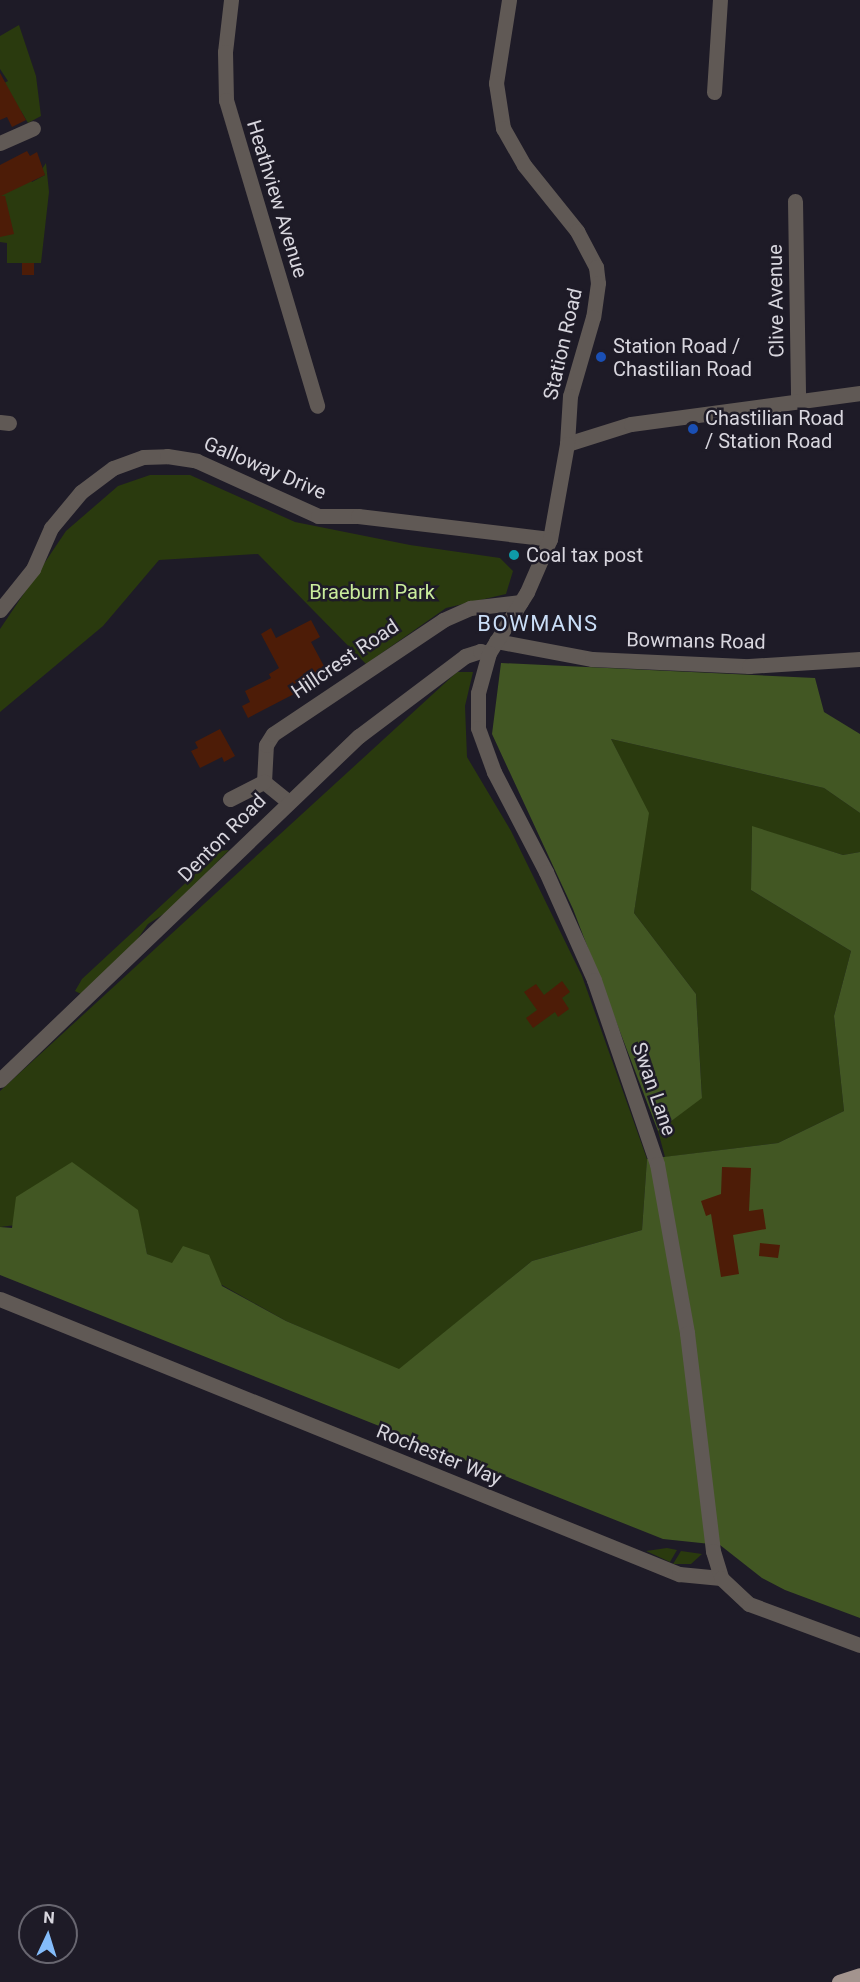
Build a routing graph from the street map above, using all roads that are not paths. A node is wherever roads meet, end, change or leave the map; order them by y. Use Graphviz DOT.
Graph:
graph roads {
  1 [pos="231,0"];
  2 [pos="509,0"];
  3 [pos="720,0"];
  4 [pos="714,92"];
  5 [pos="33,128"];
  6 [pos="0,143"];
  7 [pos="795,201"];
  8 [pos="860,393"];
  9 [pos="798,401"];
  10 [pos="317,406"];
  11 [pos="567,444"];
  12 [pos="550,539"];
  13 [pos="521,602"];
  14 [pos="0,610"];
  15 [pos="493,647"];
  16 [pos="860,659"];
  17 [pos="264,782"];
  18 [pos="230,799"];
  19 [pos="289,802"];
  20 [pos="0,1080"];
  21 [pos="0,1299"];
  22 [pos="721,1578"];
  23 [pos="860,1645"];
  24 [pos="860,1975"];
  25 [pos="839,1982"];
  1 -- 10 [label="street, Heathview Avenue"];
  2 -- 11 [label="street, Station Road"];
  3 -- 4 [label="street"];
  5 -- 6 [label="street"];
  7 -- 9 [label="street, Clive Avenue"];
  8 -- 9 [label="street"];
  9 -- 11 [label="street"];
  11 -- 12 [label="street, Station Road"];
  12 -- 13 [label="street, Station Road"];
  12 -- 14 [label="street, Galloway Drive"];
  13 -- 15 [label="street, Station Road"];
  13 -- 17 [label="street, Hillcrest Road"];
  15 -- 16 [label="street, Bowmans Road"];
  15 -- 19 [label="street, Denton Road"];
  15 -- 22 [label="street, Swan Lane"];
  17 -- 18 [label="street"];
  17 -- 19 [label="street"];
  19 -- 20 [label="street, Denton Road"];
  21 -- 22 [label="street, Rochester Way"];
  22 -- 23 [label="street"];
  24 -- 25 [label="main road"];
}
